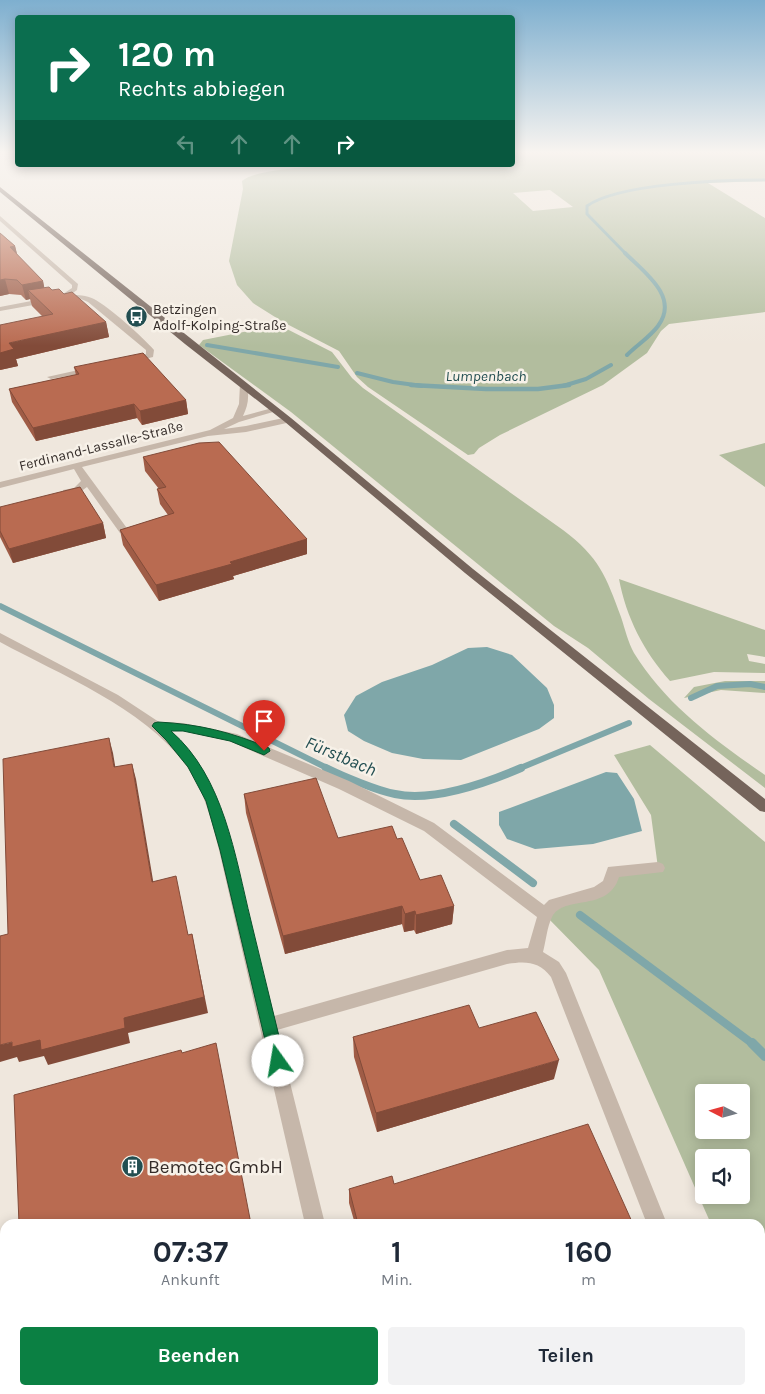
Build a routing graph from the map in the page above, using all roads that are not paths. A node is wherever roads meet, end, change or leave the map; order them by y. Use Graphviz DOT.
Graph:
graph roads {
  1 [pos="34,216"];
  2 [pos="0,218"];
  3 [pos="62,297"];
  4 [pos="0,309"];
  5 [pos="122,362"];
  6 [pos="104,366"];
  7 [pos="50,377"];
  8 [pos="243,386"];
  9 [pos="276,410"];
  10 [pos="236,420"];
  11 [pos="288,420"];
  12 [pos="208,433"];
  13 [pos="77,466"];
  14 [pos="86,479"];
  15 [pos="0,485"];
  16 [pos="58,494"];
  17 [pos="124,531"];
  18 [pos="0,637"];
  19 [pos="158,726"];
  20 [pos="765,807"];
  21 [pos="658,868"];
  22 [pos="545,915"];
  23 [pos="534,956"];
  24 [pos="269,1025"];
  25 [pos="314,1219"];
  26 [pos="655,1219"];
  1 -- 8 [label="main road"];
  2 -- 3 [label="street"];
  3 -- 4 [label="street"];
  3 -- 5 [label="street"];
  6 -- 7 [label="street"];
  8 -- 9 [label="main road"];
  8 -- 10 [label="street"];
  9 -- 10 [label="street, Ferdinand-Lassalle-Straße"];
  9 -- 11 [label="main road"];
  10 -- 12 [label="street, Ferdinand-Lassalle-Straße"];
  11 -- 12 [label="street, Ferdinand-Lassalle-Straße"];
  11 -- 20 [label="main road"];
  12 -- 13 [label="street, Ferdinand-Lassalle-Straße"];
  13 -- 14 [label="street"];
  13 -- 15 [label="street, Ferdinand-Lassalle-Straße"];
  14 -- 16 [label="street"];
  14 -- 17 [label="street"];
  18 -- 19 [label="street"];
  19 -- 22 [label="street"];
  19 -- 24 [label="street"];
  21 -- 22 [label="street"];
  22 -- 23 [label="street"];
  23 -- 24 [label="street"];
  23 -- 26 [label="street"];
  24 -- 25 [label="street"];
}
